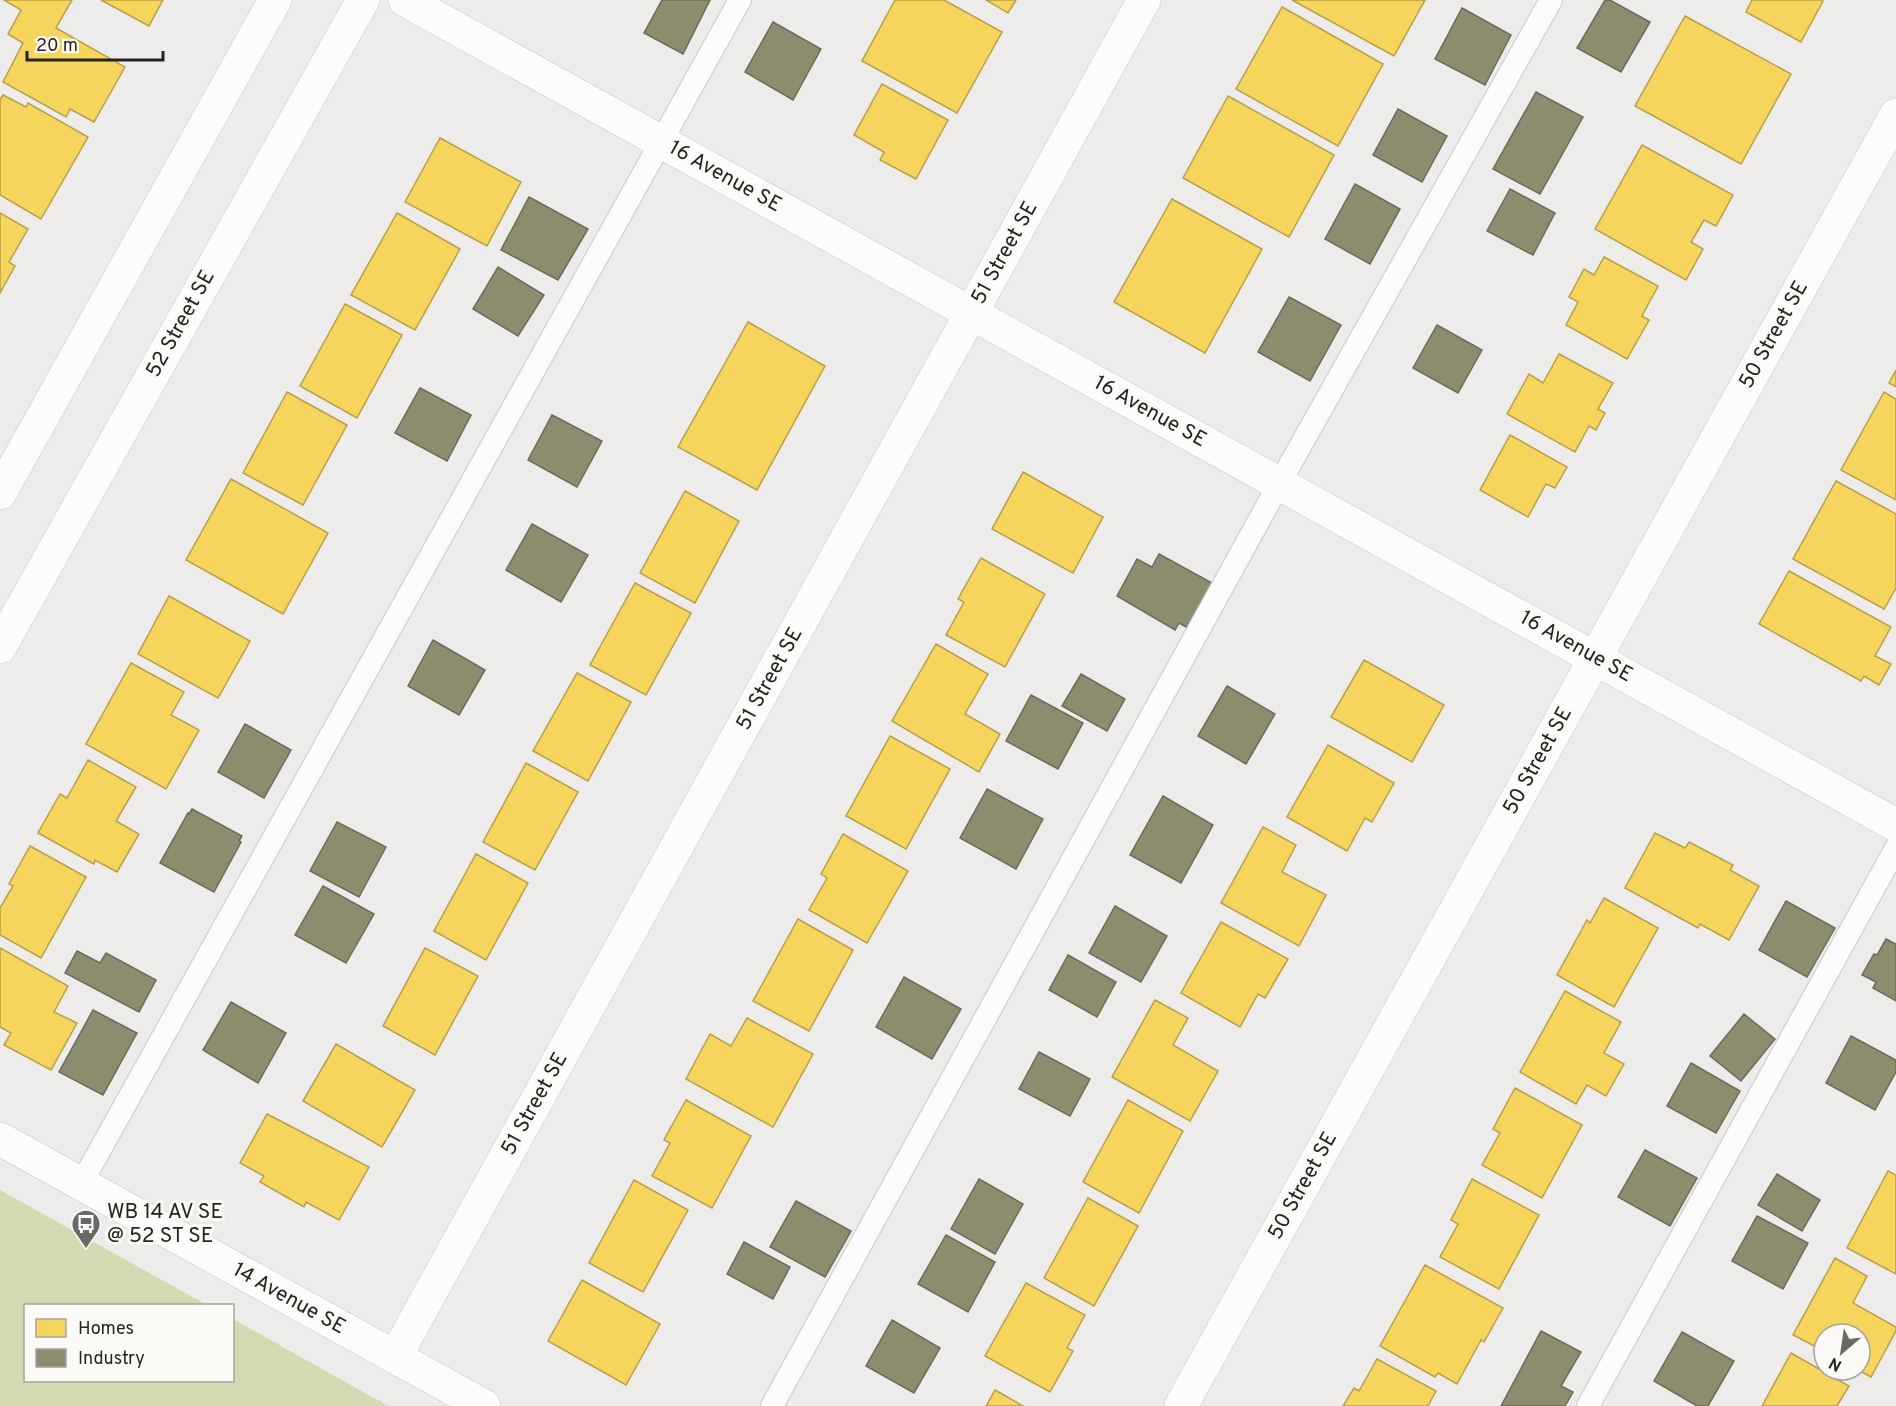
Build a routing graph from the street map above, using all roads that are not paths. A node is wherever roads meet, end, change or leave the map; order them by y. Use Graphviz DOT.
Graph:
graph roads {
  1 [pos="275,0"];
  2 [pos="363,0"];
  3 [pos="405,0"];
  4 [pos="740,0"];
  5 [pos="1144,0"];
  6 [pos="1551,0"];
  7 [pos="1896,115"];
  8 [pos="662,142"];
  9 [pos="972,314"];
  10 [pos="1280,484"];
  11 [pos="0,493"];
  12 [pos="0,648"];
  13 [pos="1595,658"];
  14 [pos="1896,825"];
  15 [pos="1896,848"];
  16 [pos="0,1139"];
  17 [pos="81,1184"];
  18 [pos="395,1357"];
  19 [pos="484,1406"];
  20 [pos="772,1406"];
  21 [pos="1181,1406"];
  22 [pos="1588,1406"];
  1 -- 11 [label="street"];
  2 -- 12 [label="street, 52 Street SE"];
  3 -- 8 [label="street, 16 Avenue SE"];
  4 -- 8 [label="lane"];
  5 -- 9 [label="street, 51 Street SE"];
  6 -- 10 [label="lane"];
  7 -- 13 [label="street, 50 Street SE"];
  8 -- 9 [label="street, 16 Avenue SE"];
  8 -- 17 [label="lane"];
  9 -- 10 [label="street, 16 Avenue SE"];
  9 -- 18 [label="street, 51 Street SE"];
  10 -- 13 [label="street, 16 Avenue SE"];
  10 -- 20 [label="lane"];
  13 -- 14 [label="street, 16 Avenue SE"];
  13 -- 21 [label="street, 50 Street SE"];
  15 -- 22 [label="lane"];
  16 -- 17 [label="street, 14 Avenue SE"];
  17 -- 18 [label="street, 14 Avenue SE"];
  18 -- 19 [label="street, 14 Avenue SE"];
}
